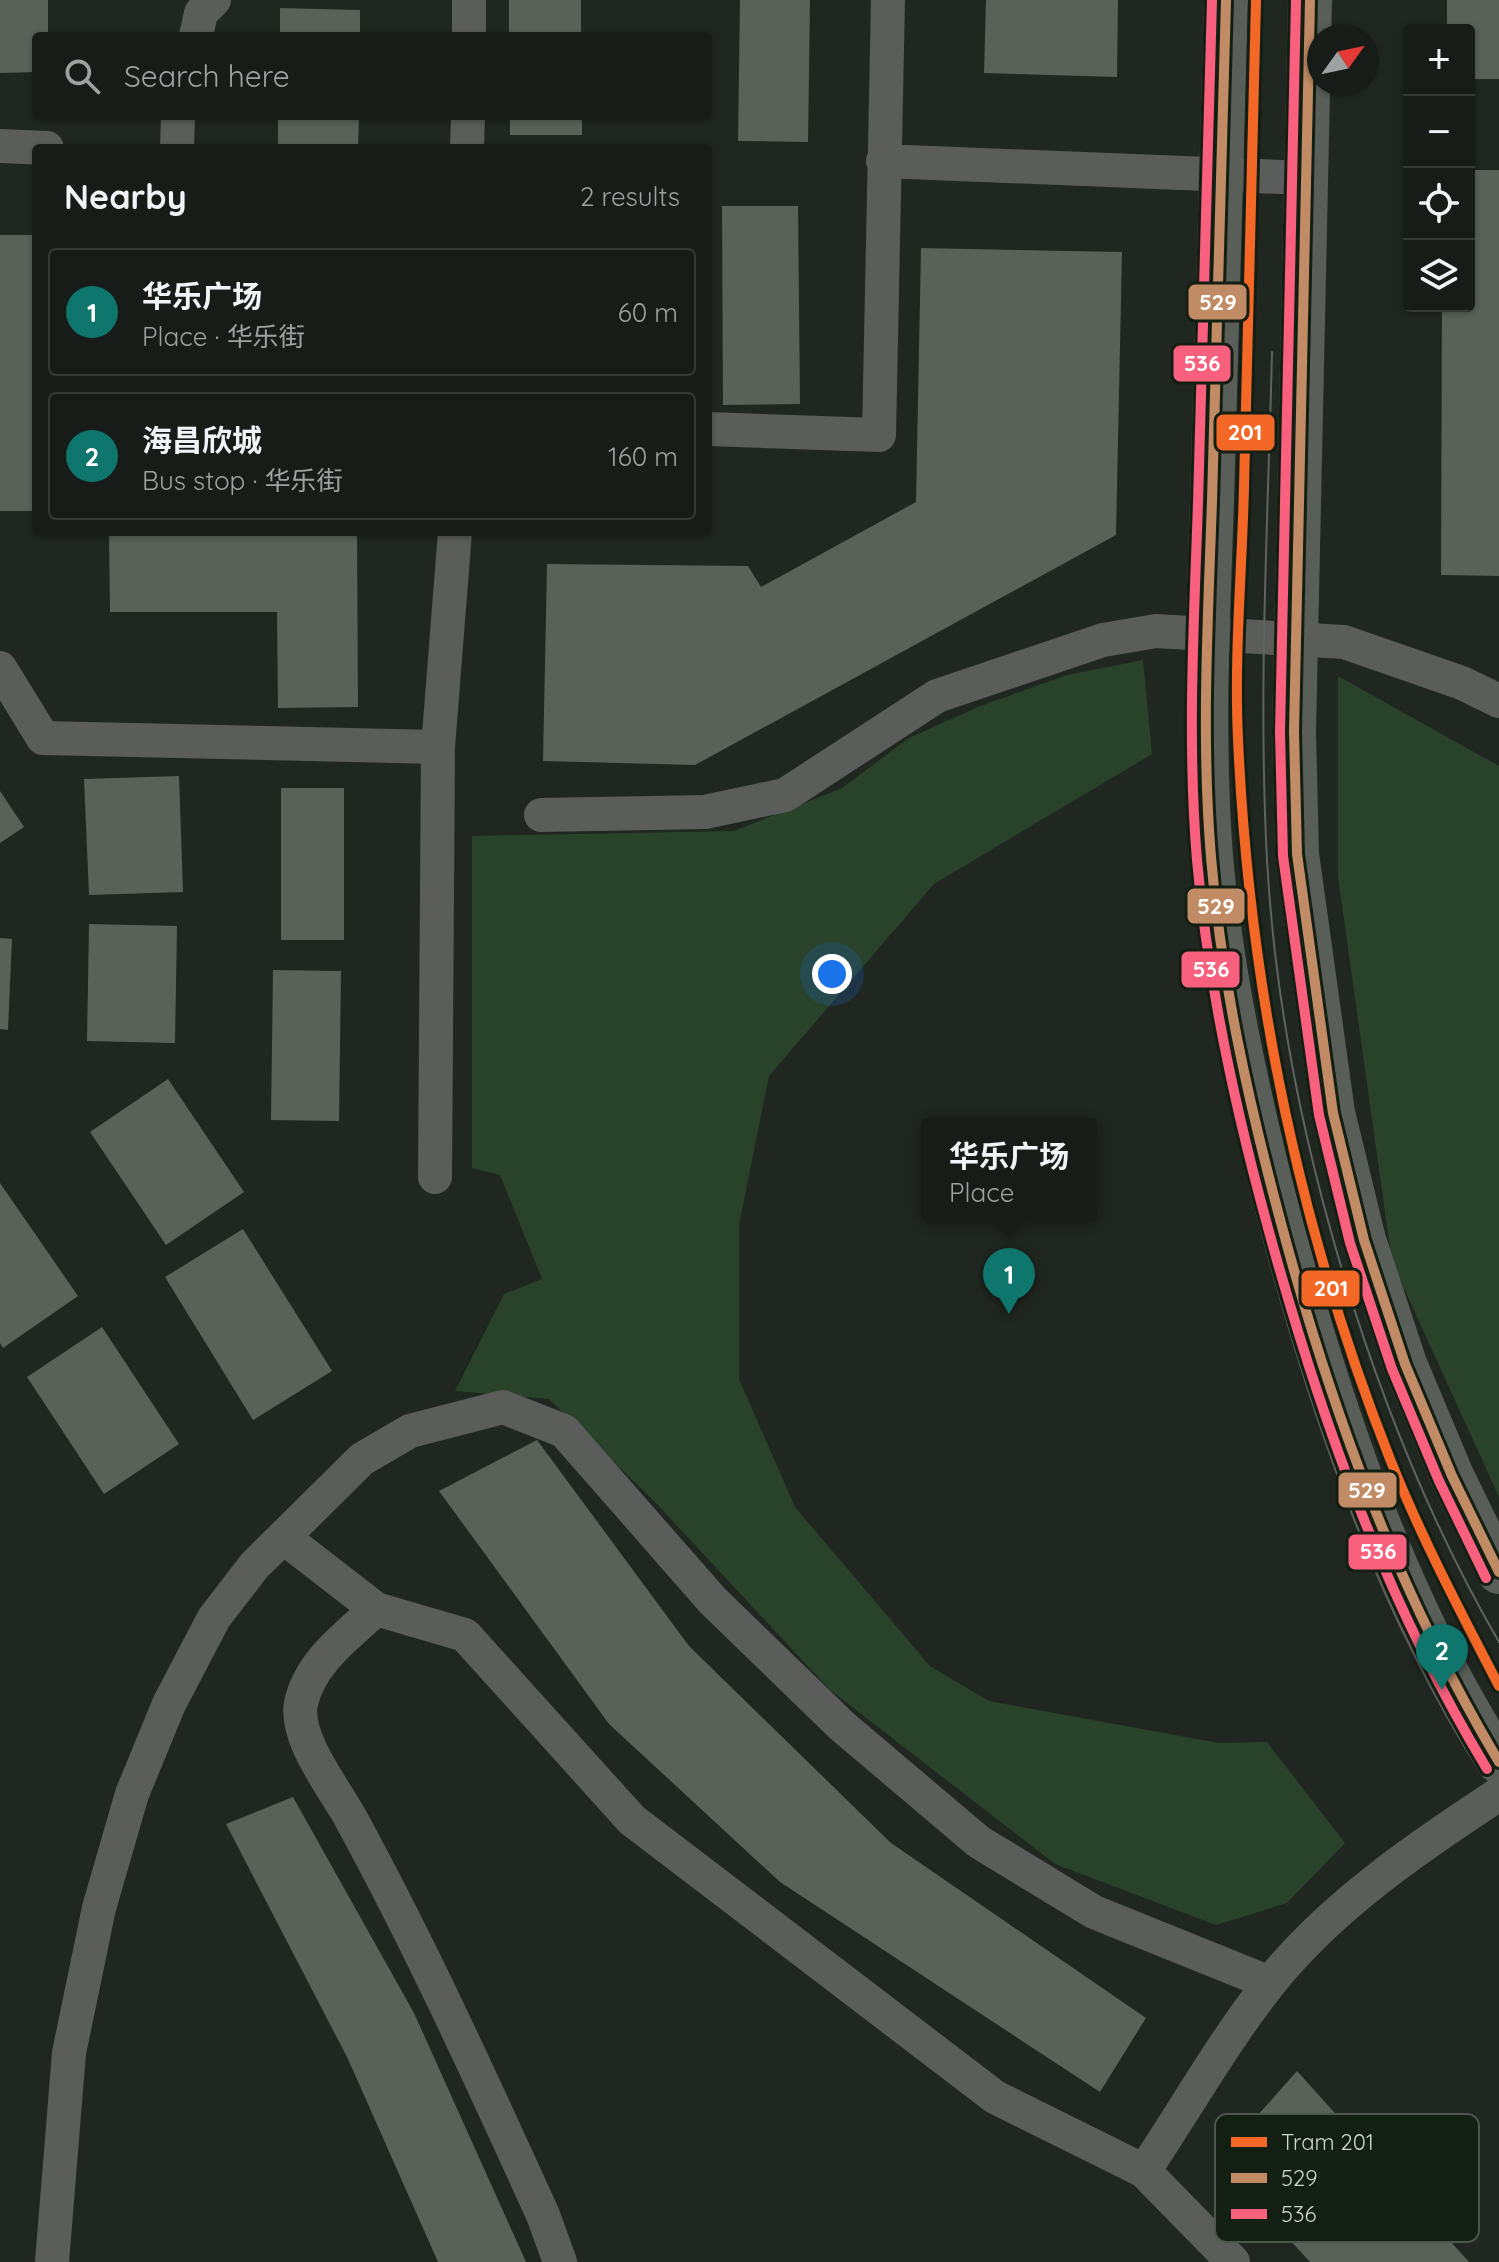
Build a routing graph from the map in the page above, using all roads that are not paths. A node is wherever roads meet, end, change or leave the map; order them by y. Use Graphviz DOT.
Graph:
graph roads {
  1 [pos="214,0"];
  2 [pos="469,0"];
  3 [pos="888,0"];
  4 [pos="1226,0"];
  5 [pos="1310,0"];
  6 [pos="197,32"];
  7 [pos="469,32"];
  8 [pos="178,120"];
  9 [pos="468,120"];
  10 [pos="177,144"];
  11 [pos="467,144"];
  12 [pos="0,146"];
  13 [pos="32,147"];
  14 [pos="883,161"];
  15 [pos="1221,175"];
  16 [pos="1306,178"];
  17 [pos="712,429"];
  18 [pos="455,536"];
  19 [pos="1209,632"];
  20 [pos="1296,638"];
  21 [pos="0,668"];
  22 [pos="1499,701"];
  23 [pos="438,747"];
  24 [pos="541,815"];
  25 [pos="435,1177"];
  26 [pos="283,1537"];
  27 [pos="1499,1572"];
  28 [pos="376,1609"];
  29 [pos="1499,1762"];
  30 [pos="1499,1794"];
  31 [pos="1270,1983"];
  32 [pos="1144,2171"];
  33 [pos="52,2262"];
  34 [pos="560,2262"];
  35 [pos="1233,2262"];
  1 -- 6 [label="street"];
  2 -- 7 [label="street"];
  3 -- 14 [label="street"];
  4 -- 15 [label="highway"];
  5 -- 16 [label="highway"];
  8 -- 10 [label="street"];
  9 -- 11 [label="street"];
  12 -- 13 [label="street"];
  14 -- 15 [label="street"];
  14 -- 17 [label="street"];
  15 -- 16 [label="street"];
  15 -- 19 [label="highway"];
  16 -- 20 [label="highway"];
  18 -- 23 [label="street"];
  19 -- 20 [label="street"];
  19 -- 24 [label="street"];
  19 -- 29 [label="highway"];
  20 -- 22 [label="street"];
  20 -- 27 [label="highway"];
  21 -- 23 [label="street"];
  23 -- 25 [label="street"];
  26 -- 28 [label="street"];
  26 -- 31 [label="street"];
  26 -- 33 [label="street"];
  28 -- 32 [label="street"];
  28 -- 34 [label="street"];
  30 -- 31 [label="street"];
  31 -- 32 [label="street"];
  32 -- 35 [label="street"];
}
